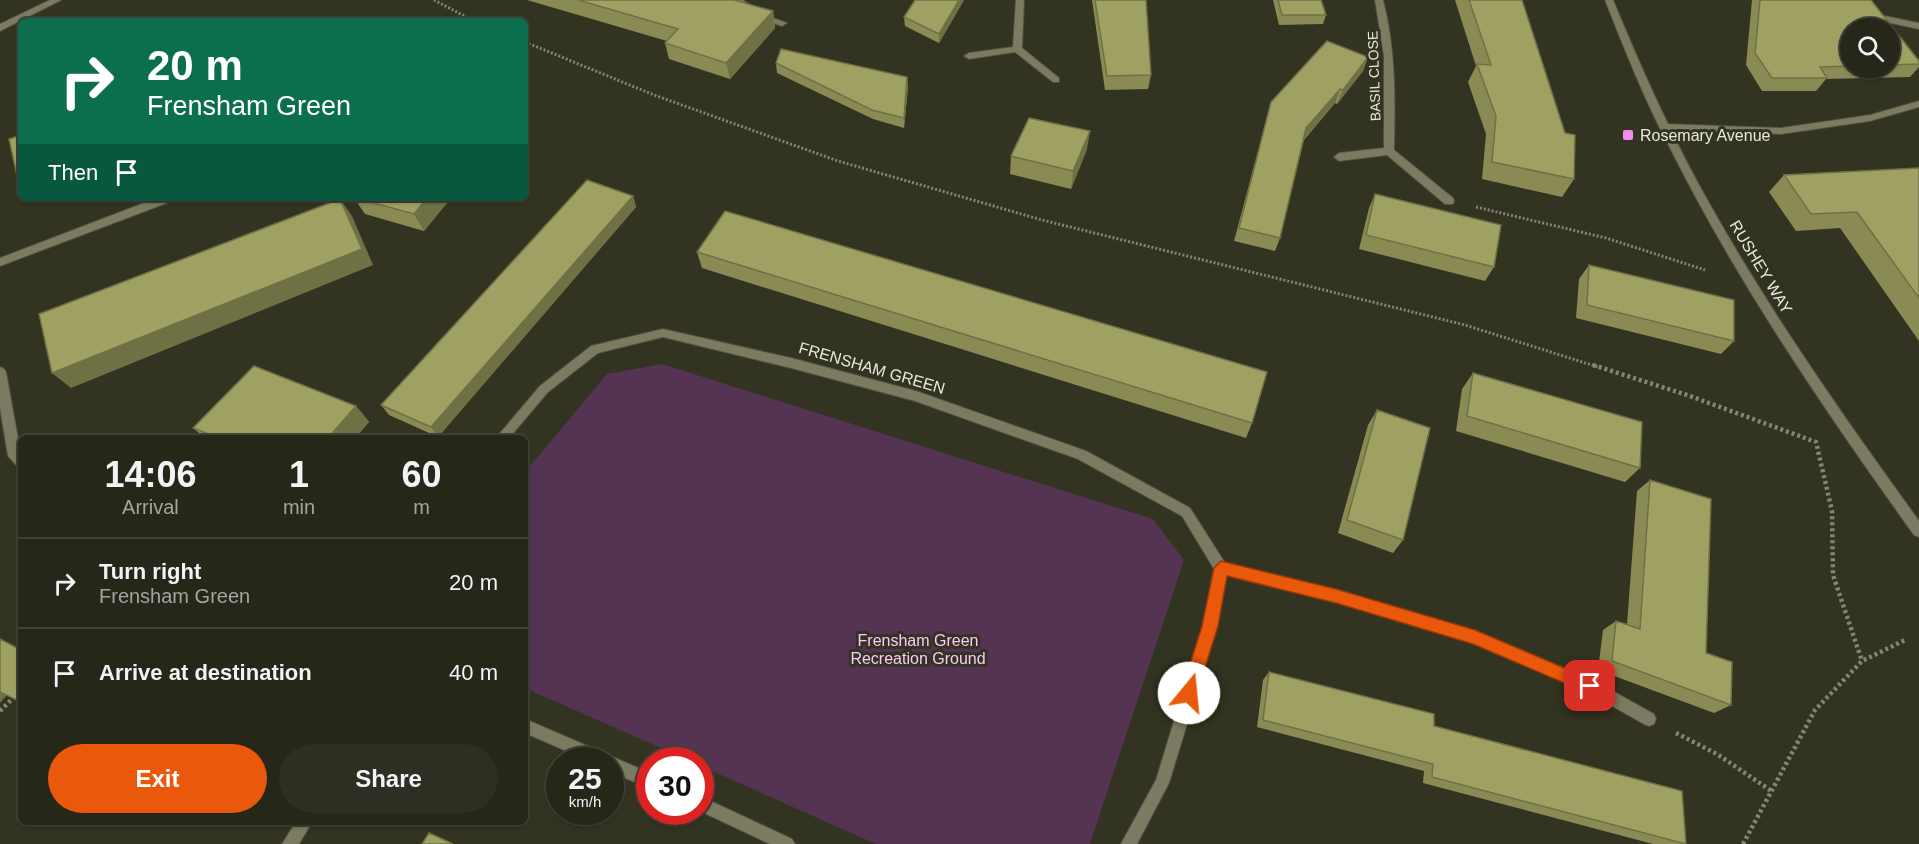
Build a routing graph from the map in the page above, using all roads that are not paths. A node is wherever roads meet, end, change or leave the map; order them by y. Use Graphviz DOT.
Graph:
graph roads {
  1 [pos="57,0"];
  2 [pos="738,0"];
  3 [pos="1020,0"];
  4 [pos="1379,0"];
  5 [pos="1609,0"];
  6 [pos="1870,16"];
  7 [pos="20,18"];
  8 [pos="18,19"];
  9 [pos="782,23"];
  10 [pos="1919,26"];
  11 [pos="0,28"];
  12 [pos="1017,49"];
  13 [pos="969,56"];
  14 [pos="1056,80"];
  15 [pos="1919,104"];
  16 [pos="1665,128"];
  17 [pos="1389,151"];
  18 [pos="1339,157"];
  19 [pos="160,201"];
  20 [pos="1449,201"];
  21 [pos="0,262"];
  22 [pos="0,372"];
  23 [pos="505,435"];
  24 [pos="18,459"];
  25 [pos="1919,531"];
  26 [pos="1221,568"];
  27 [pos="1649,719"];
  28 [pos="528,727"];
  29 [pos="573,747"];
  30 [pos="714,809"];
  31 [pos="303,825"];
  32 [pos="290,844"];
  33 [pos="787,844"];
  34 [pos="1129,844"];
  1 -- 7 [label="street"];
  2 -- 9 [label="street"];
  3 -- 12 [label="street"];
  4 -- 17 [label="street, BASIL CLOSE"];
  5 -- 16 [label="street, RUSHEY WAY"];
  6 -- 10 [label="street"];
  8 -- 11 [label="street"];
  12 -- 13 [label="street"];
  12 -- 14 [label="street"];
  15 -- 16 [label="street"];
  16 -- 25 [label="street, RUSHEY WAY"];
  17 -- 18 [label="street"];
  17 -- 20 [label="street"];
  19 -- 21 [label="street"];
  22 -- 24 [label="street"];
  23 -- 26 [label="street, FRENSHAM GREEN"];
  26 -- 27 [label="street"];
  26 -- 34 [label="street"];
  28 -- 29 [label="street"];
  30 -- 33 [label="street"];
  31 -- 32 [label="street"];
}
